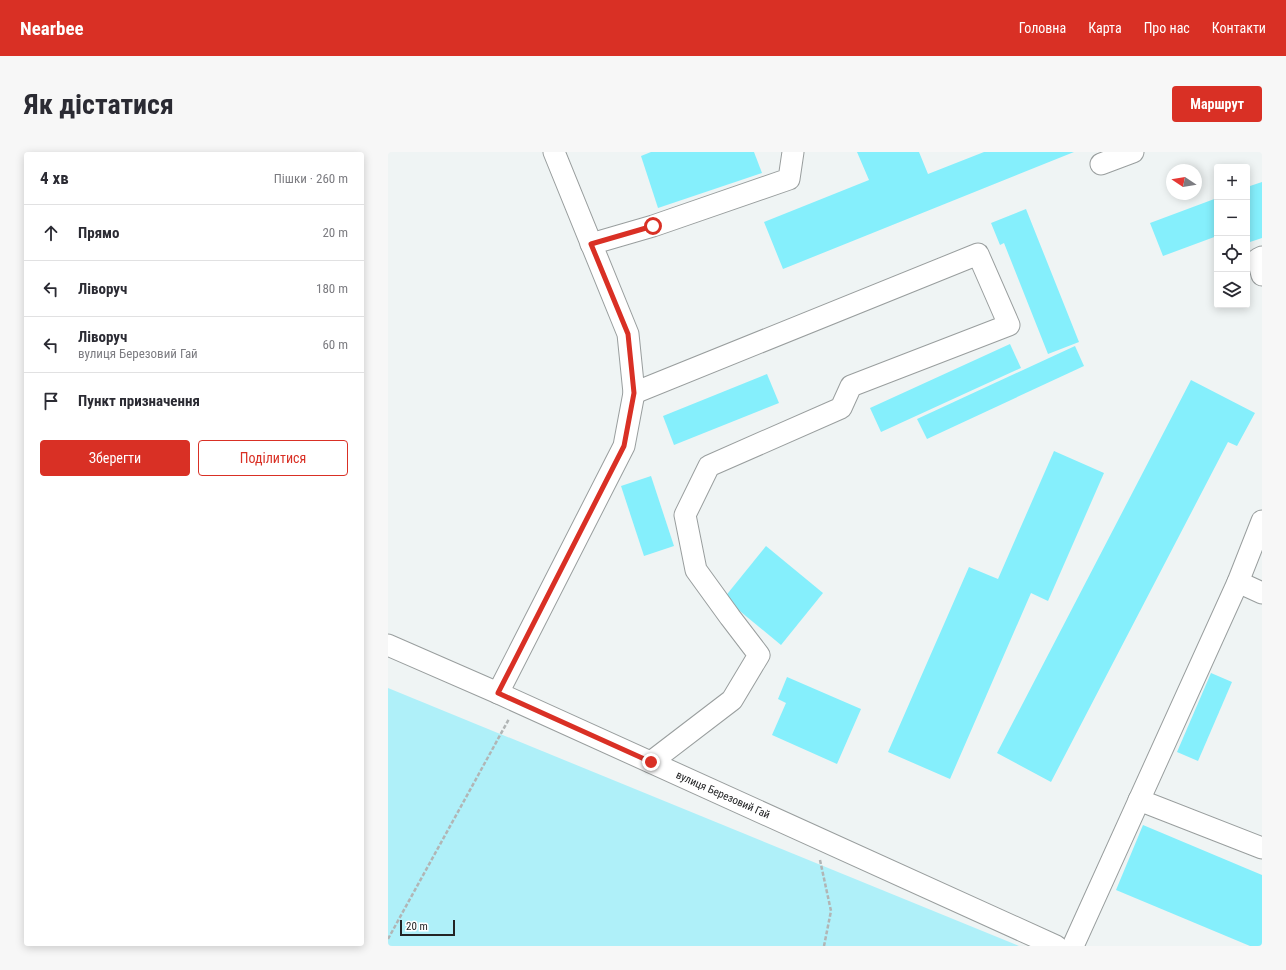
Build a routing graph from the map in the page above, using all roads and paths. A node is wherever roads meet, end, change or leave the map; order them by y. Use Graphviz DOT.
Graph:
graph roads {
  1 [pos="554,152"];
  2 [pos="793,152"];
  3 [pos="1133,152"];
  4 [pos="1101,164"];
  5 [pos="591,244"];
  6 [pos="1262,257"];
  7 [pos="1262,275"];
  8 [pos="634,393"];
  9 [pos="1262,521"];
  10 [pos="1238,582"];
  11 [pos="1262,593"];
  12 [pos="388,646"];
  13 [pos="498,693"];
  14 [pos="519,702"];
  15 [pos="651,762"];
  16 [pos="1139,800"];
  17 [pos="815,836"];
  18 [pos="1262,848"];
  19 [pos="388,939"];
  20 [pos="824,946"];
  21 [pos="1056,946"];
  22 [pos="1073,946"];
  1 -- 5 [label="street"];
  2 -- 5 [label="street"];
  3 -- 4 [label="street"];
  5 -- 8 [label="street"];
  6 -- 7 [label="street"];
  8 -- 13 [label="street"];
  8 -- 15 [label="street"];
  9 -- 10 [label="street"];
  10 -- 11 [label="street"];
  10 -- 16 [label="street"];
  12 -- 13 [label="street, вулиця Березовий Гай"];
  13 -- 14 [label="street, вулиця Березовий Гай"];
  14 -- 15 [label="street, вулиця Березовий Гай"];
  14 -- 19 [label="path"];
  15 -- 17 [label="street, вулиця Березовий Гай"];
  16 -- 18 [label="street"];
  16 -- 22 [label="street"];
  17 -- 20 [label="path"];
  17 -- 21 [label="street, вулиця Березовий Гай"];
}
